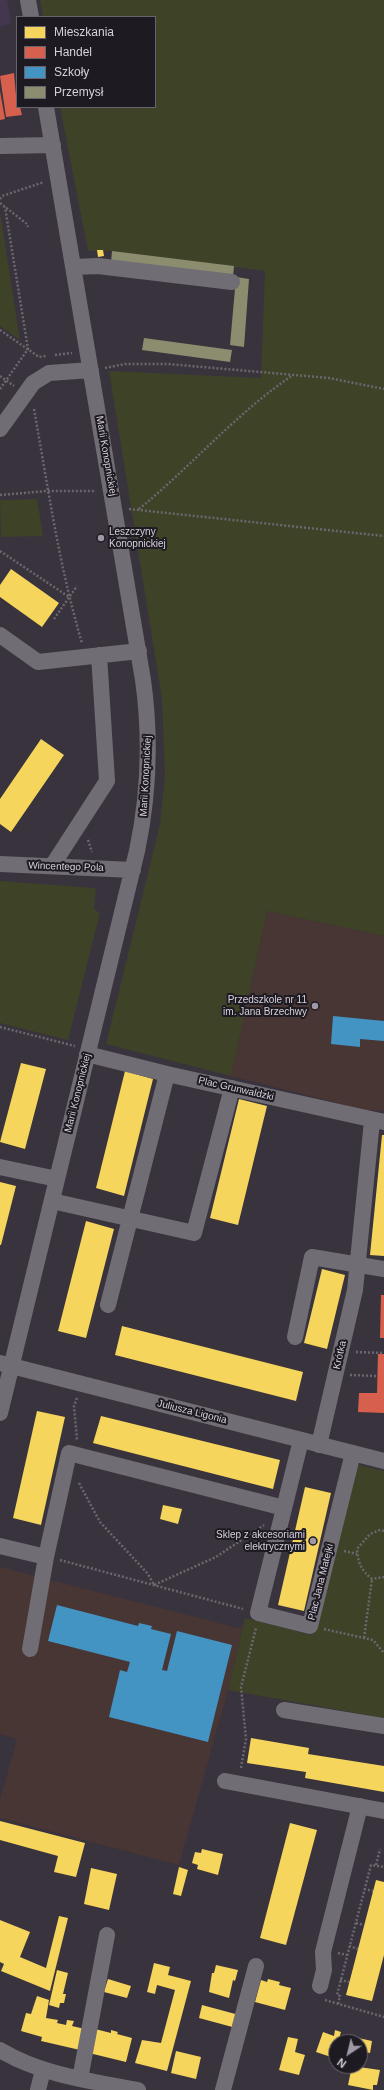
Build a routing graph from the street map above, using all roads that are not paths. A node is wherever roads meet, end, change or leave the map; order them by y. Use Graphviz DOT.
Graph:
graph roads {
  1 [pos="28,0"];
  2 [pos="31,16"];
  3 [pos="46,108"];
  4 [pos="53,145"];
  5 [pos="0,146"];
  6 [pos="73,267"];
  7 [pos="232,282"];
  8 [pos="91,370"];
  9 [pos="0,429"];
  10 [pos="0,635"];
  11 [pos="139,651"];
  12 [pos="99,656"];
  13 [pos="0,864"];
  14 [pos="52,866"];
  15 [pos="133,870"];
  16 [pos="82,1050"];
  17 [pos="168,1074"];
  18 [pos="232,1088"];
  19 [pos="378,1122"];
  20 [pos="0,1167"];
  21 [pos="57,1179"];
  22 [pos="52,1200"];
  23 [pos="130,1219"];
  24 [pos="357,1265"];
  25 [pos="384,1269"];
  26 [pos="108,1306"];
  27 [pos="295,1337"];
  28 [pos="6,1365"];
  29 [pos="0,1413"];
  30 [pos="301,1440"];
  31 [pos="319,1445"];
  32 [pos="353,1453"];
  33 [pos="384,1461"];
  34 [pos="284,1510"];
  35 [pos="0,1546"];
  36 [pos="46,1557"];
  37 [pos="30,1649"];
  38 [pos="284,1710"];
  39 [pos="384,1726"];
  40 [pos="232,1782"];
  41 [pos="360,1806"];
  42 [pos="384,1811"];
  43 [pos="107,1935"];
  44 [pos="256,1966"];
  45 [pos="320,1992"];
  46 [pos="1,2052"];
  47 [pos="43,2070"];
  48 [pos="80,2079"];
  49 [pos="38,2090"];
  50 [pos="138,2090"];
  51 [pos="223,2090"];
  1 -- 2 [label="street"];
  3 -- 4 [label="street, Marii Konopnickiej"];
  4 -- 5 [label="street"];
  4 -- 6 [label="street, Marii Konopnickiej"];
  6 -- 7 [label="street"];
  6 -- 8 [label="street, Marii Konopnickiej"];
  8 -- 9 [label="street"];
  8 -- 11 [label="street, Marii Konopnickiej"];
  10 -- 12 [label="street"];
  11 -- 12 [label="street"];
  11 -- 15 [label="street, Marii Konopnickiej"];
  12 -- 14 [label="street"];
  13 -- 14 [label="street, Wincentego Pola"];
  14 -- 15 [label="street, Wincentego Pola"];
  15 -- 16 [label="street, Marii Konopnickiej"];
  16 -- 17 [label="street, Plac Grunwaldzki"];
  16 -- 21 [label="street, Marii Konopnickiej"];
  17 -- 18 [label="street, Plac Grunwaldzki"];
  17 -- 23 [label="street"];
  18 -- 19 [label="street, Plac Grunwaldzki"];
  18 -- 23 [label="street"];
  19 -- 24 [label="street, Krótka"];
  20 -- 21 [label="street"];
  21 -- 22 [label="street, Marii Konopnickiej"];
  22 -- 23 [label="street"];
  22 -- 28 [label="street, Marii Konopnickiej"];
  23 -- 26 [label="street"];
  24 -- 25 [label="street"];
  24 -- 27 [label="street"];
  24 -- 31 [label="street, Krótka"];
  28 -- 29 [label="street, Marii Konopnickiej"];
  28 -- 30 [label="street, Juliusza Ligonia"];
  30 -- 31 [label="street, Juliusza Ligonia"];
  30 -- 34 [label="street"];
  31 -- 32 [label="street, Juliusza Ligonia"];
  32 -- 33 [label="street, Juliusza Ligonia"];
  32 -- 34 [label="street, Plac Jana Matejki"];
  34 -- 36 [label="street"];
  35 -- 36 [label="street"];
  36 -- 37 [label="street"];
  38 -- 39 [label="street"];
  40 -- 41 [label="street"];
  41 -- 42 [label="street"];
  41 -- 45 [label="street"];
  43 -- 48 [label="street"];
  44 -- 51 [label="street"];
  46 -- 47 [label="street"];
  47 -- 48 [label="street"];
  47 -- 49 [label="street"];
  48 -- 50 [label="street"];
}
